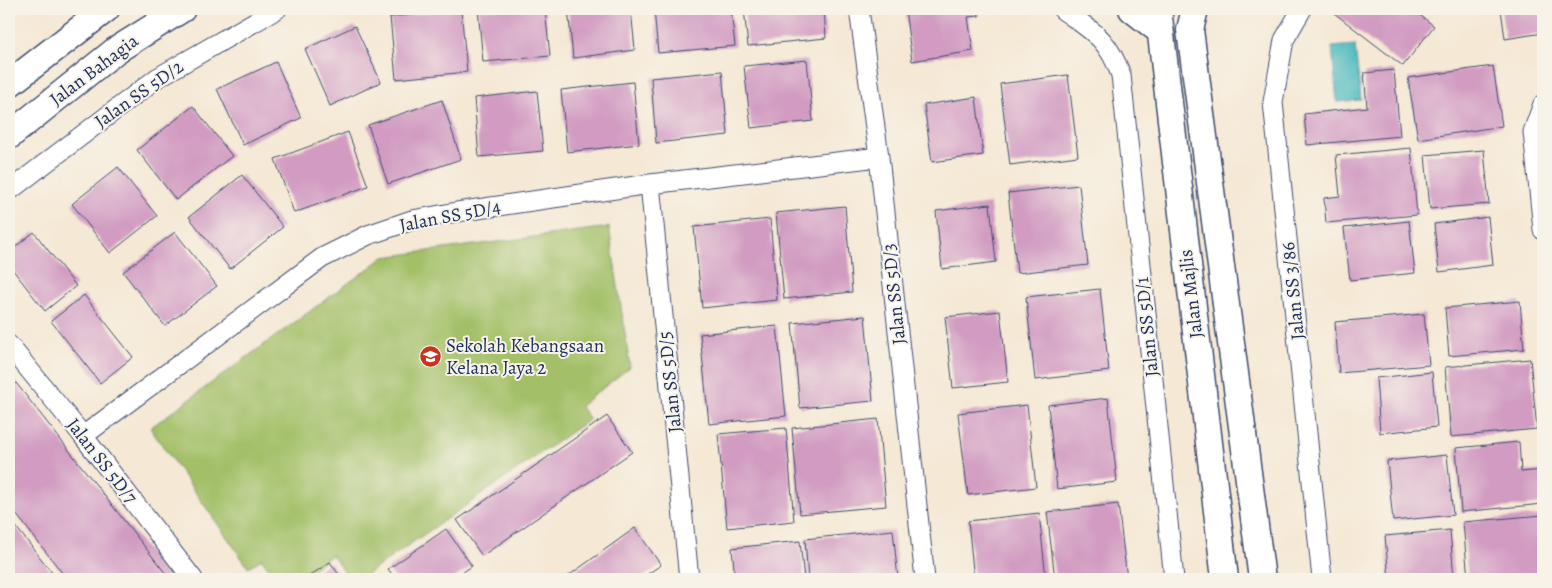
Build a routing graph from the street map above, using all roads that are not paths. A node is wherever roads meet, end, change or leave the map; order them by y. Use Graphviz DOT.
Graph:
graph roads {
  1 [pos="106,9"];
  2 [pos="182,9"];
  3 [pos="277,9"];
  4 [pos="859,9"];
  5 [pos="1062,9"];
  6 [pos="1132,9"];
  7 [pos="1208,9"];
  8 [pos="1302,9"];
  9 [pos="1155,16"];
  10 [pos="1193,19"];
  11 [pos="9,84"];
  12 [pos="1543,104"];
  13 [pos="9,136"];
  14 [pos="880,157"];
  15 [pos="650,184"];
  16 [pos="9,191"];
  17 [pos="1543,230"];
  18 [pos="9,345"];
  19 [pos="83,436"];
  20 [pos="194,579"];
  21 [pos="689,579"];
  22 [pos="926,579"];
  23 [pos="1174,579"];
  24 [pos="1225,579"];
  25 [pos="1262,579"];
  26 [pos="1322,579"];
  1 -- 11 [label="main road"];
  2 -- 13 [label="main road, Jalan Bahagia"];
  3 -- 16 [label="street, Jalan SS 5D/2"];
  4 -- 14 [label="street, Jalan SS 5D/3"];
  5 -- 23 [label="street, Jalan SS 5D/1"];
  6 -- 9 [label="main road"];
  7 -- 10 [label="main road"];
  8 -- 26 [label="street, Jalan SS 3/86"];
  9 -- 24 [label="main road, Jalan Majlis"];
  10 -- 25 [label="main road, Jalan Majlis"];
  12 -- 17 [label="street"];
  14 -- 15 [label="street, Jalan SS 5D/4"];
  14 -- 22 [label="street, Jalan SS 5D/3"];
  15 -- 19 [label="street, Jalan SS 5D/4"];
  15 -- 21 [label="street, Jalan SS 5D/5"];
  18 -- 19 [label="street, Jalan SS 5D/7"];
  19 -- 20 [label="street, Jalan SS 5D/7"];
}
